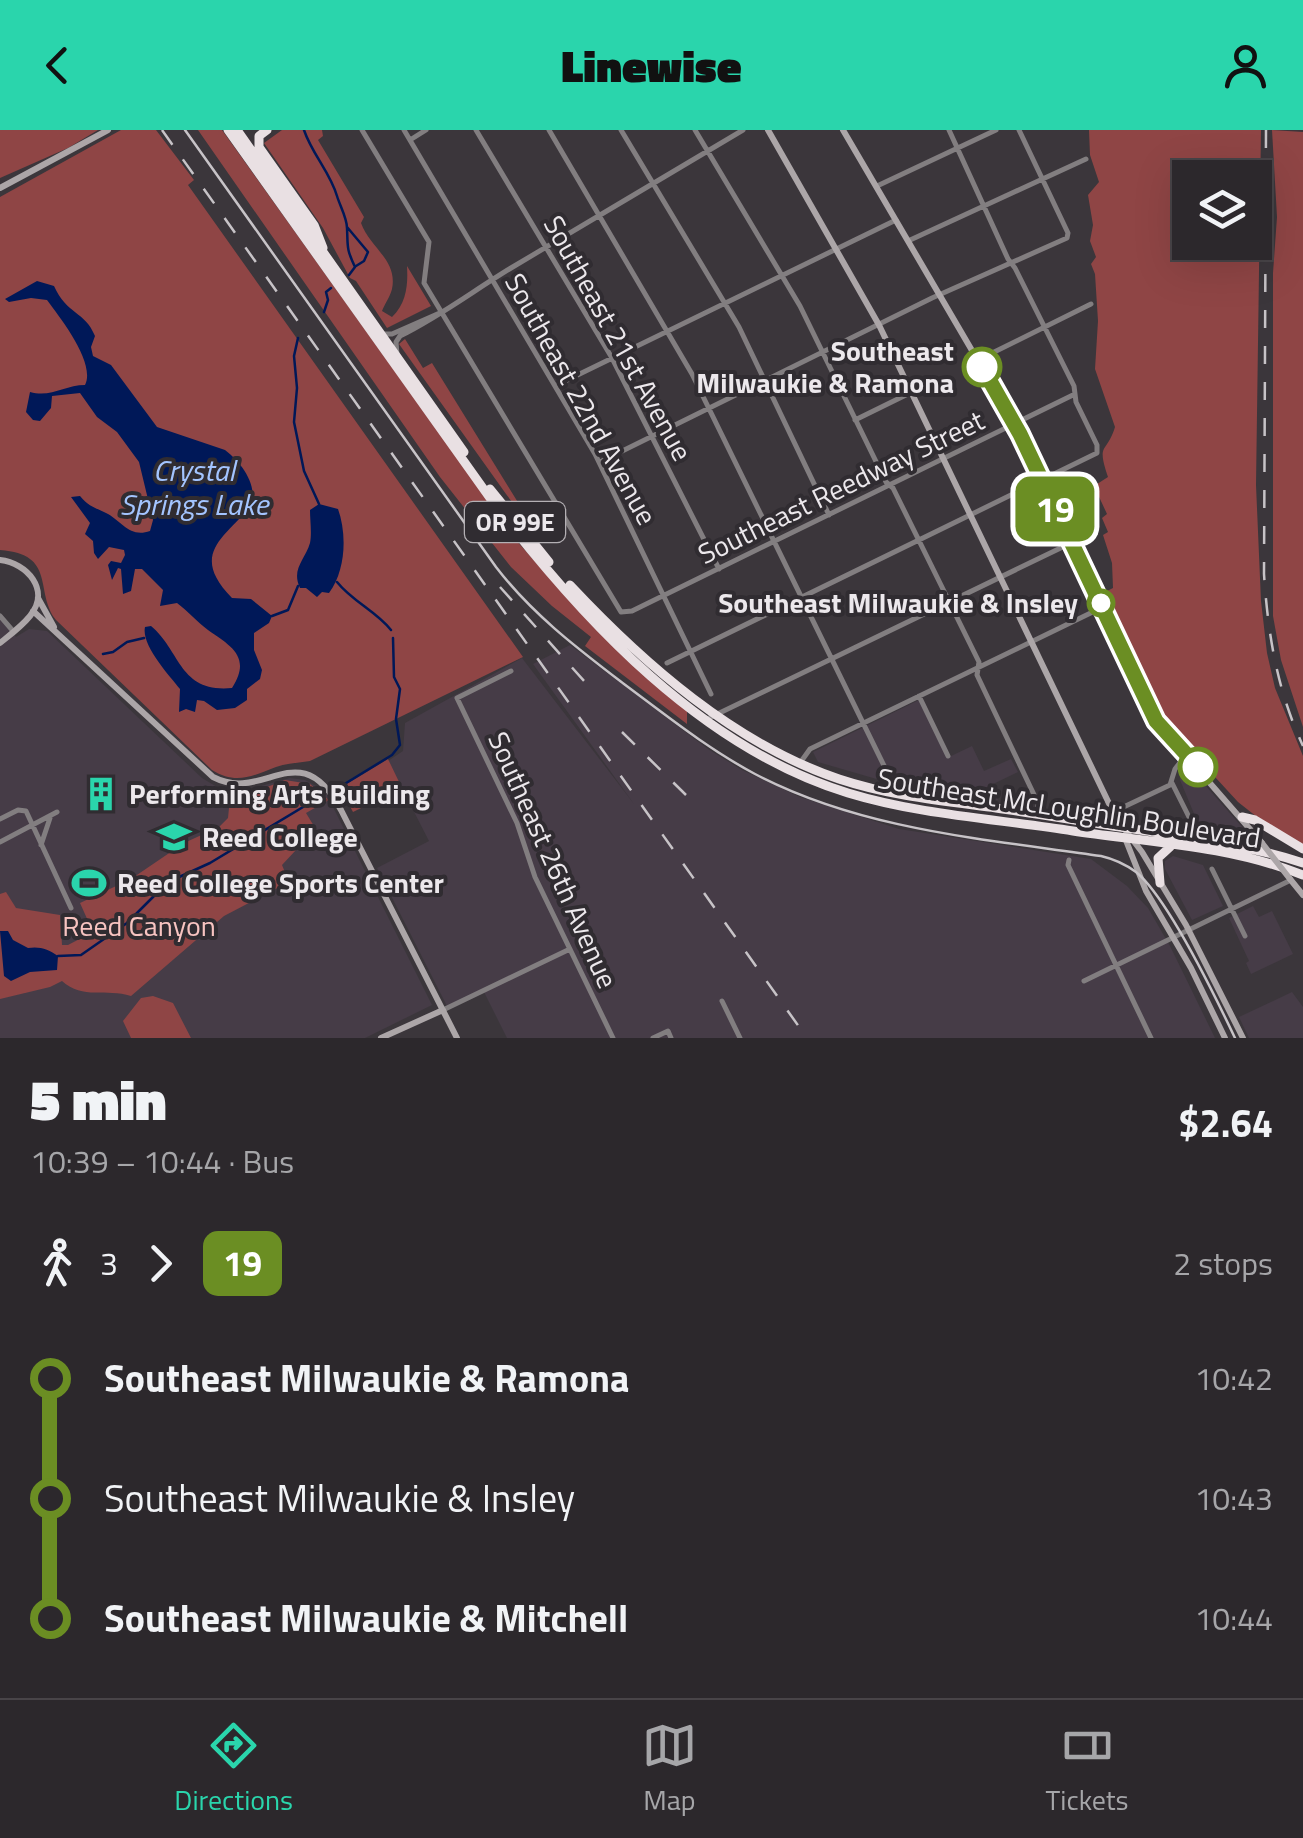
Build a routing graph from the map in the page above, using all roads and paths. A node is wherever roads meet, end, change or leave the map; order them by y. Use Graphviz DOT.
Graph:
graph roads {
  1 [pos="108,130"];
  2 [pos="228,130"];
  3 [pos="236,130"];
  4 [pos="267,130"];
  5 [pos="362,130"];
  6 [pos="404,130"];
  7 [pos="426,130"];
  8 [pos="476,130"];
  9 [pos="549,130"];
  10 [pos="621,130"];
  11 [pos="694,130"];
  12 [pos="743,130"];
  13 [pos="768,130"];
  14 [pos="843,130"];
  15 [pos="949,130"];
  16 [pos="996,130"];
  17 [pos="1019,130"];
  18 [pos="410,140"];
  19 [pos="957,148"];
  20 [pos="707,151"];
  21 [pos="1086,159"];
  22 [pos="1042,179"];
  23 [pos="654,184"];
  24 [pos="876,186"];
  25 [pos="0,188"];
  26 [pos="984,206"];
  27 [pos="600,216"];
  28 [pos="896,220"];
  29 [pos="908,242"];
  30 [pos="546,247"];
  31 [pos="838,248"];
  32 [pos="323,251"];
  33 [pos="1012,264"];
  34 [pos="781,276"];
  35 [pos="493,280"];
  36 [pos="340,282"];
  37 [pos="940,296"];
  38 [pos="724,303"];
  39 [pos="1091,304"];
  40 [pos="442,312"];
  41 [pos="880,324"];
  42 [pos="1044,327"];
  43 [pos="668,331"];
  44 [pos="382,334"];
  45 [pos="822,353"];
  46 [pos="398,356"];
  47 [pos="612,358"];
  48 [pos="978,360"];
  49 [pos="764,382"];
  50 [pos="556,385"];
  51 [pos="912,392"];
  52 [pos="1075,394"];
  53 [pos="708,410"];
  54 [pos="855,420"];
  55 [pos="1015,424"];
  56 [pos="654,436"];
  57 [pos="944,458"];
  58 [pos="599,462"];
  59 [pos="1042,481"];
  60 [pos="890,485"];
  61 [pos="830,514"];
  62 [pos="970,514"];
  63 [pos="918,540"];
  64 [pos="774,542"];
  65 [pos="1071,542"];
  66 [pos="0,560"];
  67 [pos="718,569"];
  68 [pos="1000,577"];
  69 [pos="664,596"];
  70 [pos="801,596"];
  71 [pos="38,597"];
  72 [pos="948,602"];
  73 [pos="1103,608"];
  74 [pos="33,611"];
  75 [pos="0,616"];
  76 [pos="54,628"];
  77 [pos="13,631"];
  78 [pos="1030,642"];
  79 [pos="0,643"];
  80 [pos="690,652"];
  81 [pos="832,659"];
  82 [pos="667,662"];
  83 [pos="978,667"];
  84 [pos="511,672"];
  85 [pos="711,694"];
  86 [pos="918,696"];
  87 [pos="713,717"];
  88 [pos="864,723"];
  89 [pos="1186,755"];
  90 [pos="948,756"];
  91 [pos="800,763"];
  92 [pos="1172,783"];
  93 [pos="894,794"];
  94 [pos="1114,812"];
  95 [pos="1038,814"];
  96 [pos="1242,817"];
  97 [pos="0,819"];
  98 [pos="1190,819"];
  99 [pos="32,827"];
  100 [pos="1122,827"];
  101 [pos="1128,839"];
  102 [pos="0,842"];
  103 [pos="41,846"];
  104 [pos="1172,846"];
  105 [pos="1303,849"];
  106 [pos="1069,860"];
  107 [pos="1303,864"];
  108 [pos="1212,870"];
  109 [pos="1303,874"];
  110 [pos="1291,879"];
  111 [pos="1160,883"];
  112 [pos="1303,895"];
  113 [pos="71,908"];
  114 [pos="1232,909"];
  115 [pos="1188,930"];
  116 [pos="1246,936"];
  117 [pos="1174,937"];
  118 [pos="570,949"];
  119 [pos="1116,965"];
  120 [pos="1084,981"];
  121 [pos="722,1001"];
  122 [pos="443,1010"];
  123 [pos="670,1034"];
  124 [pos="381,1038"];
  125 [pos="458,1038"];
  126 [pos="613,1038"];
  127 [pos="653,1038"];
  128 [pos="740,1038"];
  129 [pos="1151,1038"];
  130 [pos="1224,1038"];
  131 [pos="1243,1038"];
  1 -- 25 [label="street"];
  2 -- 36 [label="highway, Southeast McLoughlin Boulevard / OR 99E"];
  3 -- 32 [label="highway, Southeast McLoughlin Boulevard / OR 99E"];
  4 -- 32 [label="highway"];
  5 -- 40 [label="street"];
  6 -- 18 [label="street, Southeast 22nd Avenue"];
  7 -- 18 [label="street"];
  8 -- 30 [label="street, Southeast 21st Avenue"];
  9 -- 27 [label="street"];
  10 -- 23 [label="street"];
  11 -- 20 [label="street"];
  12 -- 20 [label="street"];
  13 -- 31 [label="street"];
  14 -- 24 [label="street"];
  15 -- 19 [label="street"];
  16 -- 19 [label="street"];
  17 -- 22 [label="street"];
  18 -- 35 [label="street, Southeast 22nd Avenue"];
  19 -- 24 [label="street"];
  19 -- 26 [label="street"];
  20 -- 23 [label="street"];
  20 -- 34 [label="street"];
  21 -- 22 [label="street"];
  22 -- 26 [label="street"];
  22 -- 33 [label="street"];
  23 -- 27 [label="street"];
  23 -- 38 [label="street"];
  24 -- 28 [label="street"];
  26 -- 29 [label="street"];
  26 -- 33 [label="street"];
  27 -- 30 [label="street"];
  27 -- 43 [label="street"];
  28 -- 29 [label="street"];
  28 -- 31 [label="street"];
  29 -- 37 [label="street"];
  30 -- 35 [label="street"];
  30 -- 47 [label="street, Southeast 21st Avenue"];
  31 -- 34 [label="street"];
  31 -- 41 [label="street"];
  32 -- 36 [label="highway, Southeast McLoughlin Boulevard / OR 99E"];
  33 -- 37 [label="street"];
  33 -- 42 [label="street"];
  34 -- 38 [label="street"];
  34 -- 45 [label="street"];
  35 -- 40 [label="street"];
  35 -- 50 [label="street, Southeast 22nd Avenue"];
  36 -- 44 [label="highway, Southeast McLoughlin Boulevard / OR 99E"];
  36 -- 87 [label="highway, Southeast McLoughlin Boulevard / OR 99E"];
  37 -- 41 [label="street"];
  37 -- 48 [label="street"];
  38 -- 43 [label="street"];
  38 -- 49 [label="street"];
  39 -- 42 [label="street"];
  40 -- 44 [label="street"];
  40 -- 46 [label="street"];
  40 -- 69 [label="street, Southeast Reedway Street"];
  41 -- 45 [label="street"];
  41 -- 51 [label="street"];
  42 -- 48 [label="street"];
  42 -- 52 [label="street"];
  43 -- 47 [label="street"];
  43 -- 53 [label="street"];
  44 -- 46 [label="highway, Southeast McLoughlin Boulevard / OR 99E"];
  45 -- 49 [label="street"];
  45 -- 54 [label="street"];
  46 -- 87 [label="highway, Southeast McLoughlin Boulevard / OR 99E"];
  47 -- 50 [label="street"];
  47 -- 56 [label="street, Southeast 21st Avenue"];
  48 -- 55 [label="street"];
  49 -- 53 [label="street"];
  49 -- 61 [label="street"];
  50 -- 58 [label="street, Southeast 22nd Avenue"];
  51 -- 54 [label="street"];
  51 -- 57 [label="street"];
  52 -- 55 [label="street, Southeast Reedway Street"];
  52 -- 59 [label="street"];
  53 -- 56 [label="street"];
  53 -- 64 [label="street"];
  54 -- 60 [label="street"];
  55 -- 57 [label="street, Southeast Reedway Street"];
  55 -- 59 [label="street"];
  56 -- 58 [label="street"];
  56 -- 67 [label="street, Southeast 21st Avenue"];
  57 -- 60 [label="street, Southeast Reedway Street"];
  57 -- 62 [label="street"];
  58 -- 69 [label="street, Southeast 22nd Avenue"];
  59 -- 62 [label="street"];
  59 -- 65 [label="street"];
  60 -- 61 [label="street, Southeast Reedway Street"];
  60 -- 63 [label="street"];
  61 -- 64 [label="street, Southeast Reedway Street"];
  62 -- 63 [label="street"];
  62 -- 68 [label="street"];
  63 -- 70 [label="street"];
  63 -- 72 [label="street"];
  64 -- 67 [label="street, Southeast Reedway Street"];
  64 -- 70 [label="street"];
  65 -- 68 [label="street"];
  65 -- 73 [label="street"];
  66 -- 71 [label="street"];
  67 -- 69 [label="street, Southeast Reedway Street"];
  68 -- 72 [label="street"];
  68 -- 78 [label="street"];
  69 -- 80 [label="street, Southeast 22nd Avenue"];
  70 -- 80 [label="street"];
  70 -- 81 [label="street"];
  71 -- 74 [label="street"];
  71 -- 76 [label="street"];
  72 -- 81 [label="street"];
  72 -- 83 [label="street"];
  73 -- 78 [label="street"];
  73 -- 89 [label="street"];
  74 -- 76 [label="street"];
  74 -- 77 [label="street"];
  75 -- 77 [label="street"];
  76 -- 122 [label="street"];
  77 -- 79 [label="street"];
  78 -- 83 [label="street"];
  78 -- 94 [label="street"];
  80 -- 82 [label="street"];
  80 -- 85 [label="street, Southeast 22nd Avenue"];
  81 -- 87 [label="street"];
  81 -- 88 [label="street"];
  83 -- 86 [label="street"];
  83 -- 95 [label="street"];
  84 -- 118 [label="street, Southeast 26th Avenue"];
  86 -- 88 [label="street"];
  86 -- 90 [label="street"];
  87 -- 91 [label="highway, Southeast McLoughlin Boulevard / OR 99E"];
  87 -- 101 [label="highway, Southeast McLoughlin Boulevard / OR 99E"];
  88 -- 91 [label="street"];
  88 -- 93 [label="street"];
  89 -- 92 [label="street"];
  89 -- 96 [label="street"];
  91 -- 93 [label="highway, Southeast McLoughlin Boulevard / OR 99E"];
  92 -- 94 [label="street"];
  92 -- 98 [label="street"];
  93 -- 95 [label="highway, Southeast McLoughlin Boulevard / OR 99E"];
  94 -- 100 [label="street"];
  95 -- 100 [label="highway, Southeast McLoughlin Boulevard / OR 99E"];
  96 -- 105 [label="highway"];
  96 -- 110 [label="street, bridge"];
  97 -- 99 [label="street"];
  99 -- 102 [label="street"];
  99 -- 103 [label="street"];
  99 -- 103 [label="street"];
  100 -- 101 [label="street"];
  100 -- 107 [label="highway, Southeast McLoughlin Boulevard / OR 99E"];
  101 -- 104 [label="highway, Southeast McLoughlin Boulevard / OR 99E"];
  101 -- 111 [label="street"];
  101 -- 117 [label="street"];
  103 -- 113 [label="street"];
  104 -- 109 [label="highway, Southeast McLoughlin Boulevard / OR 99E"];
  104 -- 111 [label="highway"];
  106 -- 119 [label="street"];
  108 -- 114 [label="street"];
  110 -- 112 [label="street"];
  110 -- 114 [label="street"];
  111 -- 115 [label="street"];
  114 -- 115 [label="street"];
  114 -- 116 [label="street"];
  115 -- 117 [label="street"];
  115 -- 131 [label="street"];
  117 -- 119 [label="street"];
  117 -- 130 [label="street"];
  118 -- 122 [label="street"];
  118 -- 126 [label="street, Southeast 26th Avenue"];
  119 -- 120 [label="street"];
  119 -- 129 [label="street"];
  121 -- 128 [label="street"];
  122 -- 124 [label="street"];
  122 -- 125 [label="street"];
  123 -- 127 [label="street"];
}
